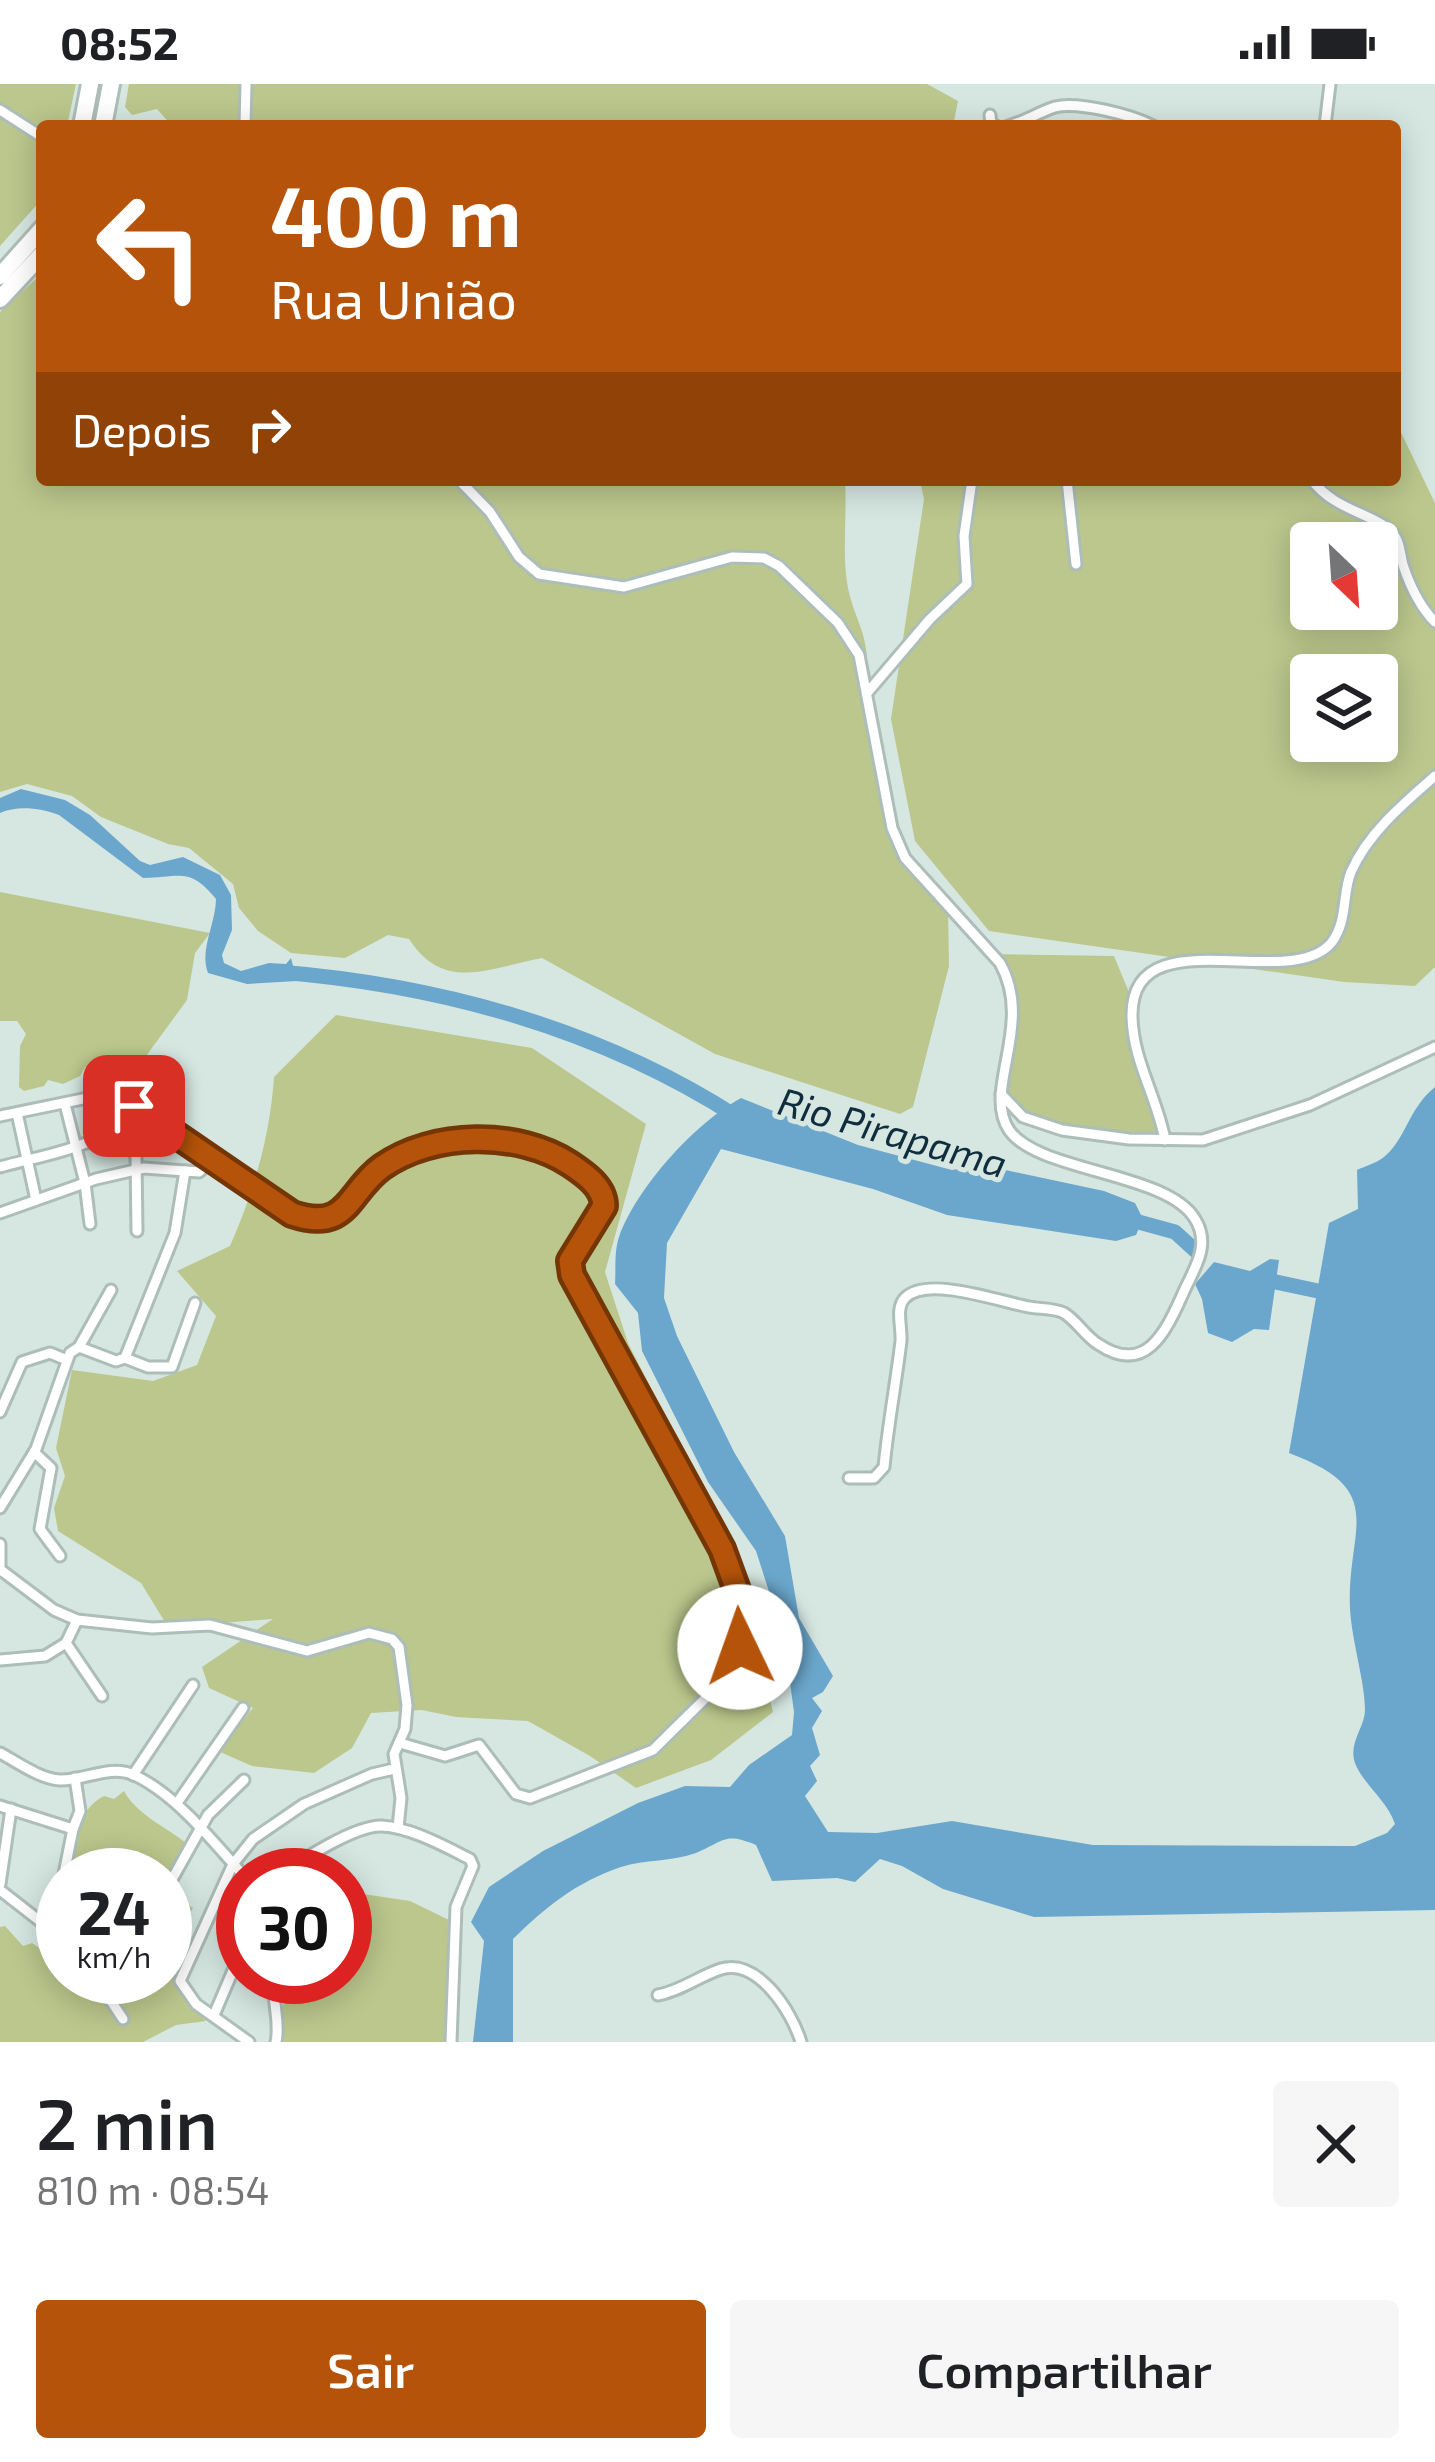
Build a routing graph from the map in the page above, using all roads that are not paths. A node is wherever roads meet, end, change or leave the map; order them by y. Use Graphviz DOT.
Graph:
graph roads {
  1 [pos="90,84"];
  2 [pos="111,84"];
  3 [pos="246,84"];
  4 [pos="1330,84"];
  5 [pos="0,110"];
  6 [pos="83,120"];
  7 [pos="104,120"];
  8 [pos="245,120"];
  9 [pos="1023,120"];
  10 [pos="1141,120"];
  11 [pos="1326,120"];
  12 [pos="36,133"];
  13 [pos="36,236"];
  14 [pos="36,260"];
  15 [pos="0,276"];
  16 [pos="0,299"];
  17 [pos="465,486"];
  18 [pos="971,486"];
  19 [pos="1068,486"];
  20 [pos="1316,486"];
  21 [pos="1076,564"];
  22 [pos="1435,622"];
  23 [pos="867,692"];
  24 [pos="1435,776"];
  25 [pos="1435,1047"];
  26 [pos="1001,1094"];
  27 [pos="65,1104"];
  28 [pos="134,1106"];
  29 [pos="17,1113"];
  30 [pos="0,1116"];
  31 [pos="122,1124"];
  32 [pos="1166,1140"];
  33 [pos="75,1147"];
  34 [pos="213,1159"];
  35 [pos="27,1160"];
  36 [pos="0,1167"];
  37 [pos="137,1170"];
  38 [pos="185,1171"];
  39 [pos="85,1183"];
  40 [pos="36,1200"];
  41 [pos="0,1213"];
  42 [pos="90,1224"];
  43 [pos="137,1231"];
  44 [pos="111,1290"];
  45 [pos="195,1303"];
  46 [pos="79,1347"];
  47 [pos="125,1358"];
  48 [pos="67,1360"];
  49 [pos="0,1412"];
  50 [pos="34,1452"];
  51 [pos="849,1478"];
  52 [pos="2,1502"];
  53 [pos="0,1544"];
  54 [pos="60,1556"];
  55 [pos="0,1571"];
  56 [pos="77,1621"];
  57 [pos="66,1643"];
  58 [pos="0,1648"];
  59 [pos="5,1660"];
  60 [pos="193,1685"];
  61 [pos="102,1696"];
  62 [pos="243,1708"];
  63 [pos="400,1743"];
  64 [pos="0,1753"];
  65 [pos="394,1769"];
  66 [pos="133,1774"];
  67 [pos="74,1778"];
  68 [pos="244,1780"];
  69 [pos="176,1803"];
  70 [pos="6,1808"];
  71 [pos="398,1828"];
  72 [pos="73,1829"];
  73 [pos="200,1831"];
  74 [pos="69,1848"];
  75 [pos="190,1848"];
  76 [pos="217,1848"];
  77 [pos="246,1848"];
  78 [pos="326,1848"];
  79 [pos="0,1887"];
  80 [pos="216,1901"];
  81 [pos="36,1916"];
  82 [pos="658,1995"];
  83 [pos="113,2004"];
  84 [pos="219,2004"];
  85 [pos="276,2004"];
  86 [pos="214,2015"];
  87 [pos="123,2019"];
  88 [pos="249,2042"];
  89 [pos="276,2042"];
  90 [pos="451,2042"];
  91 [pos="801,2042"];
  1 -- 6 [label="highway"];
  2 -- 7 [label="highway"];
  3 -- 8 [label="street"];
  4 -- 11 [label="street"];
  5 -- 12 [label="street"];
  9 -- 10 [label="street"];
  13 -- 15 [label="highway"];
  14 -- 16 [label="highway"];
  17 -- 23 [label="street"];
  18 -- 23 [label="street"];
  19 -- 21 [label="street"];
  20 -- 22 [label="street"];
  23 -- 26 [label="street"];
  24 -- 32 [label="street"];
  25 -- 32 [label="street"];
  26 -- 32 [label="street"];
  26 -- 51 [label="street"];
  27 -- 28 [label="street"];
  27 -- 29 [label="street"];
  27 -- 33 [label="street"];
  28 -- 31 [label="street"];
  28 -- 34 [label="street"];
  29 -- 30 [label="street"];
  29 -- 35 [label="street"];
  31 -- 33 [label="street"];
  31 -- 37 [label="street"];
  33 -- 35 [label="street"];
  33 -- 39 [label="street"];
  34 -- 38 [label="street"];
  34 -- 63 [label="street"];
  35 -- 36 [label="street"];
  35 -- 40 [label="street"];
  37 -- 38 [label="street"];
  37 -- 39 [label="street"];
  37 -- 43 [label="street"];
  38 -- 47 [label="street"];
  39 -- 40 [label="street"];
  39 -- 42 [label="street"];
  40 -- 41 [label="street"];
  44 -- 46 [label="street"];
  45 -- 47 [label="street"];
  46 -- 47 [label="street"];
  46 -- 48 [label="street"];
  48 -- 49 [label="street"];
  48 -- 50 [label="street"];
  50 -- 52 [label="street"];
  50 -- 54 [label="street"];
  53 -- 55 [label="street"];
  55 -- 56 [label="street"];
  56 -- 57 [label="street"];
  56 -- 63 [label="street"];
  57 -- 59 [label="street"];
  57 -- 61 [label="street"];
  58 -- 59 [label="street"];
  60 -- 66 [label="street"];
  62 -- 69 [label="street"];
  63 -- 65 [label="street"];
  64 -- 67 [label="street"];
  65 -- 71 [label="street"];
  65 -- 77 [label="street"];
  66 -- 67 [label="street"];
  66 -- 69 [label="street"];
  67 -- 72 [label="street"];
  68 -- 73 [label="street"];
  69 -- 73 [label="street"];
  70 -- 72 [label="street"];
  70 -- 79 [label="street"];
  71 -- 78 [label="street"];
  71 -- 90 [label="street"];
  72 -- 74 [label="street"];
  73 -- 75 [label="street"];
  73 -- 76 [label="street"];
  79 -- 81 [label="street"];
  80 -- 86 [label="street"];
  82 -- 91 [label="street"];
  83 -- 87 [label="street"];
  84 -- 86 [label="street"];
  85 -- 89 [label="street"];
  86 -- 88 [label="street"];
}
